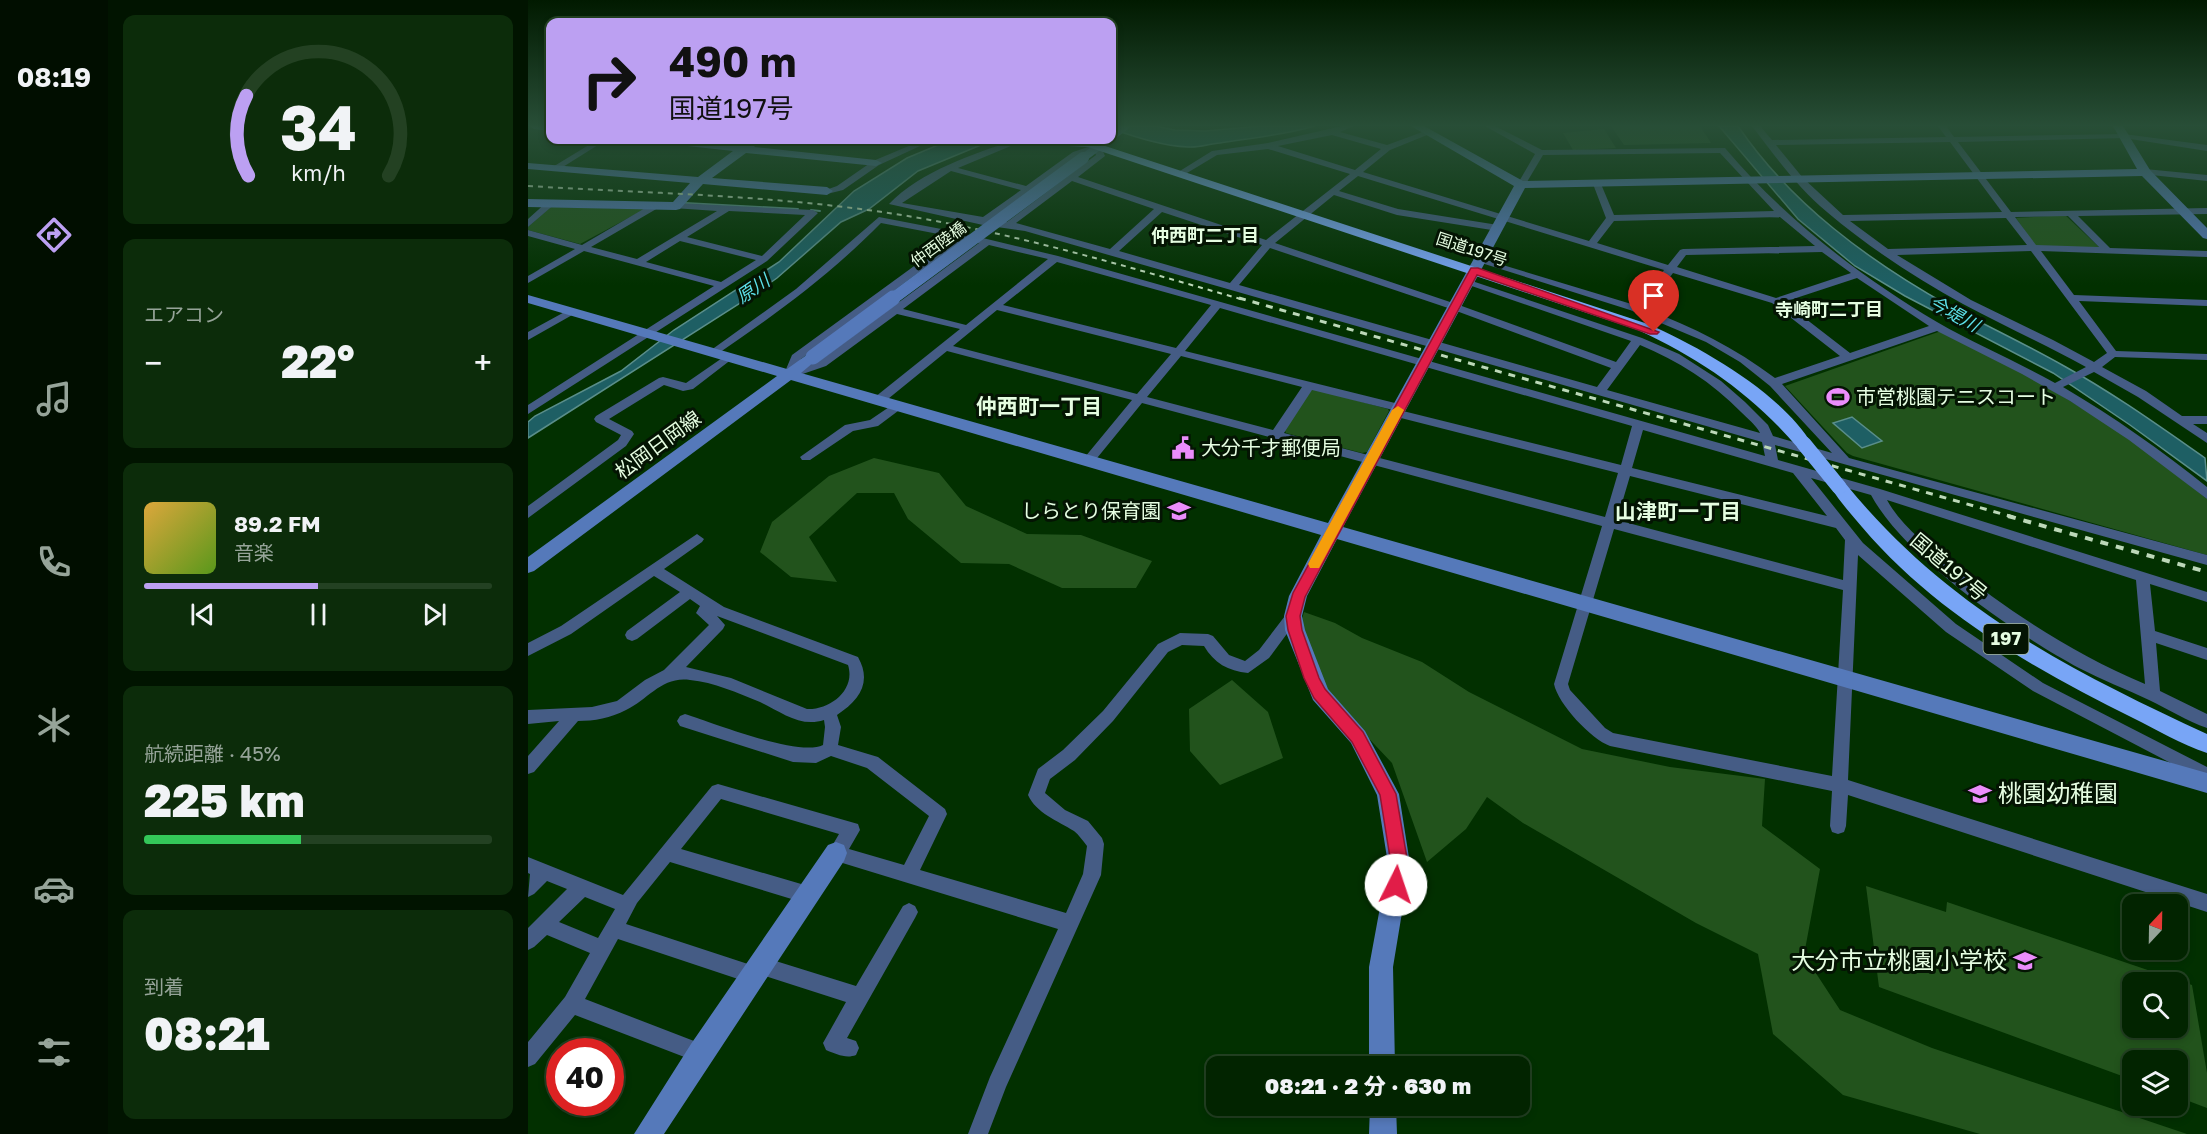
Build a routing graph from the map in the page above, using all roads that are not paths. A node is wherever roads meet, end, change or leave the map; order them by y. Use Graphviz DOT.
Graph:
graph roads {
  1 [pos="687,179"];
  2 [pos="853,179"];
  3 [pos="929,179"];
  4 [pos="990,179"];
  5 [pos="1042,179"];
  6 [pos="1055,179"];
  7 [pos="1070,179"];
  8 [pos="1074,179"];
  9 [pos="1194,179"];
  10 [pos="1349,179"];
  11 [pos="1373,179"];
  12 [pos="1510,179"];
  13 [pos="1525,179"];
  14 [pos="1834,179"];
  15 [pos="1982,179"];
  16 [pos="2152,179"];
  17 [pos="700,180"];
  18 [pos="1794,180"];
  19 [pos="1746,181"];
  20 [pos="1597,184"];
  21 [pos="1521,185"];
  22 [pos="1028,189"];
  23 [pos="827,191"];
  24 [pos="1332,192"];
  25 [pos="528,203"];
  26 [pos="551,203"];
  27 [pos="655,206"];
  28 [pos="676,206"];
  29 [pos="728,207"];
  30 [pos="1161,208"];
  31 [pos="2183,210"];
  32 [pos="2207,211"];
  33 [pos="2070,213"];
  34 [pos="1782,214"];
  35 [pos="2008,214"];
  36 [pos="1304,215"];
  37 [pos="1611,218"];
  38 [pos="1841,218"];
  39 [pos="983,222"];
  40 [pos="1501,223"];
  41 [pos="528,224"];
  42 [pos="1007,226"];
  43 [pos="528,233"];
  44 [pos="2207,235"];
  45 [pos="962,236"];
  46 [pos="679,238"];
  47 [pos="987,242"];
  48 [pos="1268,244"];
  49 [pos="1591,244"];
  50 [pos="583,248"];
  51 [pos="2034,248"];
  52 [pos="1824,249"];
  53 [pos="2108,251"];
  54 [pos="1886,252"];
  55 [pos="1111,253"];
  56 [pos="2207,254"];
  57 [pos="1055,258"];
  58 [pos="764,259"];
  59 [pos="638,263"];
  60 [pos="1670,268"];
  61 [pos="1474,271"];
  62 [pos="1857,274"];
  63 [pos="528,280"];
  64 [pos="724,286"];
  65 [pos="1232,287"];
  66 [pos="2072,298"];
  67 [pos="528,300"];
  68 [pos="1776,301"];
  69 [pos="2207,303"];
  70 [pos="1218,304"];
  71 [pos="995,306"];
  72 [pos="1455,307"];
  73 [pos="894,310"];
  74 [pos="1640,310"];
  75 [pos="570,312"];
  76 [pos="1938,327"];
  77 [pos="968,328"];
  78 [pos="649,335"];
  79 [pos="528,337"];
  80 [pos="1638,340"];
  81 [pos="1435,344"];
  82 [pos="945,347"];
  83 [pos="707,352"];
  84 [pos="1178,352"];
  85 [pos="2114,354"];
  86 [pos="728,357"];
  87 [pos="813,357"];
  88 [pos="1848,357"];
  89 [pos="2207,357"];
  90 [pos="1424,363"];
  91 [pos="1618,367"];
  92 [pos="2091,369"];
  93 [pos="790,374"];
  94 [pos="1773,382"];
  95 [pos="1309,385"];
  96 [pos="2058,386"];
  97 [pos="1601,390"];
  98 [pos="1140,398"];
  99 [pos="879,400"];
  100 [pos="898,405"];
  101 [pos="528,410"];
  102 [pos="1398,410"];
  103 [pos="2181,420"];
  104 [pos="2207,420"];
  105 [pos="1639,424"];
  106 [pos="1276,435"];
  107 [pos="1768,439"];
  108 [pos="2207,439"];
  109 [pos="806,457"];
  110 [pos="1089,460"];
  111 [pos="1371,460"];
  112 [pos="1845,461"];
  113 [pos="1772,462"];
  114 [pos="1798,470"];
  115 [pos="1626,471"];
  116 [pos="1876,492"];
  117 [pos="2207,494"];
  118 [pos="528,513"];
  119 [pos="1610,523"];
  120 [pos="1839,524"];
  121 [pos="1332,531"];
  122 [pos="697,539"];
  123 [pos="1852,540"];
  124 [pos="2207,560"];
  125 [pos="528,567"];
  126 [pos="654,569"];
  127 [pos="2143,578"];
  128 [pos="1850,587"];
  129 [pos="689,593"];
  130 [pos="2207,597"];
  131 [pos="1586,604"];
  132 [pos="708,605"];
  133 [pos="1293,616"];
  134 [pos="2148,635"];
  135 [pos="632,636"];
  136 [pos="528,650"];
  137 [pos="2207,654"];
  138 [pos="668,676"];
  139 [pos="1845,679"];
  140 [pos="2153,695"];
  141 [pos="829,712"];
  142 [pos="573,716"];
  143 [pos="528,717"];
  144 [pos="685,721"];
  145 [pos="2207,721"];
  146 [pos="2207,744"];
  147 [pos="830,749"];
  148 [pos="528,767"];
  149 [pos="2207,775"];
  150 [pos="2207,783"];
  151 [pos="1840,785"];
  152 [pos="1838,826"];
  153 [pos="667,853"];
  154 [pos="836,853"];
  155 [pos="536,869"];
  156 [pos="908,874"];
  157 [pos="582,887"];
  158 [pos="528,888"];
  159 [pos="808,895"];
  160 [pos="2207,903"];
  161 [pos="627,905"];
  162 [pos="909,912"];
  163 [pos="1069,923"];
  164 [pos="544,925"];
  165 [pos="614,929"];
  166 [pos="528,941"];
  167 [pos="603,949"];
  168 [pos="757,970"];
  169 [pos="860,997"];
  170 [pos="572,1004"];
  171 [pos="532,1045"];
  172 [pos="849,1048"];
  173 [pos="700,1053"];
  174 [pos="1382,1056"];
  175 [pos="1383,1116"];
  176 [pos="648,1134"];
  177 [pos="978,1134"];
  178 [pos="1383,1134"];
  1 -- 17 [label="street"];
  2 -- 23 [label="street"];
  3 -- 39 [label="street"];
  4 -- 22 [label="street"];
  5 -- 22 [label="street"];
  6 -- 87 [label="street, 仲西陸橋, bridge"];
  7 -- 42 [label="street"];
  8 -- 30 [label="street"];
  9 -- 36 [label="highway, 国道197号 / 197"];
  10 -- 24 [label="street"];
  11 -- 40 [label="street"];
  12 -- 21 [label="street"];
  13 -- 21 [label="street"];
  14 -- 18 [label="street"];
  15 -- 35 [label="street"];
  16 -- 31 [label="street"];
  17 -- 23 [label="street"];
  17 -- 28 [label="street"];
  18 -- 19 [label="street"];
  18 -- 38 [label="street"];
  19 -- 20 [label="street"];
  19 -- 34 [label="street"];
  20 -- 21 [label="street"];
  20 -- 37 [label="street"];
  21 -- 40 [label="street"];
  22 -- 39 [label="street"];
  24 -- 36 [label="street"];
  24 -- 40 [label="street"];
  25 -- 26 [label="street"];
  26 -- 27 [label="street"];
  26 -- 41 [label="street"];
  27 -- 28 [label="street"];
  27 -- 50 [label="street"];
  28 -- 29 [label="street"];
  29 -- 46 [label="street"];
  29 -- 58 [label="street"];
  30 -- 48 [label="street"];
  30 -- 55 [label="street"];
  31 -- 32 [label="street"];
  31 -- 33 [label="street"];
  31 -- 44 [label="street"];
  33 -- 35 [label="street"];
  33 -- 53 [label="street"];
  34 -- 37 [label="street"];
  34 -- 52 [label="street"];
  35 -- 38 [label="street"];
  35 -- 51 [label="street"];
  36 -- 48 [label="street"];
  36 -- 61 [label="highway, 国道197号 / 197"];
  37 -- 49 [label="street"];
  38 -- 54 [label="street"];
  39 -- 42 [label="street"];
  40 -- 49 [label="street"];
  40 -- 61 [label="street"];
  42 -- 55 [label="street"];
  43 -- 50 [label="street"];
  45 -- 47 [label="street"];
  45 -- 83 [label="street"];
  45 -- 93 [label="street"];
  46 -- 58 [label="street"];
  46 -- 59 [label="street"];
  47 -- 57 [label="street"];
  47 -- 73 [label="street"];
  48 -- 65 [label="street"];
  48 -- 72 [label="street"];
  49 -- 60 [label="street"];
  50 -- 59 [label="street"];
  50 -- 63 [label="street"];
  51 -- 53 [label="street"];
  51 -- 54 [label="street"];
  51 -- 66 [label="street"];
  52 -- 60 [label="street"];
  52 -- 62 [label="street"];
  53 -- 56 [label="street"];
  54 -- 92 [label="street"];
  55 -- 65 [label="street"];
  57 -- 70 [label="street"];
  57 -- 71 [label="street"];
  58 -- 64 [label="street"];
  59 -- 64 [label="street"];
  60 -- 68 [label="street"];
  60 -- 74 [label="street"];
  61 -- 72 [label="street"];
  61 -- 74 [label="street"];
  61 -- 80 [label="street"];
  61 -- 146 [label="highway, 国道197号 / 197, bridge"];
  62 -- 68 [label="street"];
  62 -- 76 [label="street"];
  64 -- 78 [label="street"];
  65 -- 81 [label="street"];
  66 -- 69 [label="street"];
  66 -- 85 [label="street"];
  67 -- 75 [label="street"];
  68 -- 88 [label="street"];
  70 -- 84 [label="street"];
  70 -- 90 [label="street"];
  71 -- 77 [label="street"];
  71 -- 84 [label="street"];
  72 -- 81 [label="street"];
  72 -- 91 [label="street"];
  73 -- 77 [label="street"];
  73 -- 93 [label="street"];
  74 -- 94 [label="street"];
  75 -- 78 [label="street"];
  75 -- 79 [label="street"];
  76 -- 88 [label="street"];
  76 -- 96 [label="street"];
  77 -- 82 [label="street"];
  78 -- 83 [label="street"];
  78 -- 101 [label="street"];
  80 -- 91 [label="street"];
  80 -- 107 [label="street"];
  81 -- 90 [label="street"];
  81 -- 97 [label="street"];
  82 -- 98 [label="street"];
  82 -- 99 [label="street"];
  83 -- 86 [label="street"];
  84 -- 95 [label="street"];
  84 -- 98 [label="street"];
  85 -- 89 [label="street"];
  85 -- 92 [label="street"];
  86 -- 93 [label="street"];
  86 -- 118 [label="street"];
  87 -- 93 [label="street, 松岡日岡線"];
  88 -- 94 [label="street"];
  90 -- 102 [label="street"];
  90 -- 105 [label="street"];
  91 -- 97 [label="street"];
  92 -- 96 [label="street"];
  92 -- 103 [label="street"];
  93 -- 99 [label="street"];
  93 -- 125 [label="street, 松岡日岡線"];
  94 -- 112 [label="street"];
  95 -- 102 [label="street"];
  95 -- 106 [label="street"];
  96 -- 117 [label="street"];
  97 -- 107 [label="street"];
  98 -- 106 [label="street"];
  98 -- 110 [label="street"];
  99 -- 100 [label="street"];
  100 -- 109 [label="street"];
  100 -- 110 [label="street"];
  102 -- 111 [label="street"];
  102 -- 115 [label="street"];
  103 -- 104 [label="street"];
  103 -- 108 [label="street"];
  105 -- 113 [label="street"];
  105 -- 115 [label="street"];
  106 -- 111 [label="street"];
  107 -- 112 [label="street"];
  107 -- 113 [label="street"];
  110 -- 121 [label="street"];
  111 -- 119 [label="street"];
  111 -- 121 [label="street"];
  112 -- 124 [label="street"];
  113 -- 114 [label="street"];
  114 -- 116 [label="street"];
  114 -- 120 [label="street"];
  115 -- 119 [label="street"];
  115 -- 120 [label="street"];
  116 -- 127 [label="street"];
  116 -- 140 [label="street"];
  119 -- 128 [label="street"];
  119 -- 131 [label="street"];
  120 -- 123 [label="street"];
  121 -- 131 [label="street"];
  121 -- 133 [label="street"];
  122 -- 126 [label="street"];
  123 -- 128 [label="street"];
  123 -- 149 [label="street"];
  126 -- 129 [label="street"];
  126 -- 136 [label="street"];
  127 -- 130 [label="street"];
  127 -- 134 [label="street"];
  128 -- 139 [label="street"];
  129 -- 132 [label="street"];
  129 -- 135 [label="street"];
  131 -- 139 [label="street"];
  131 -- 151 [label="street"];
  132 -- 138 [label="street"];
  132 -- 141 [label="street"];
  133 -- 163 [label="street"];
  133 -- 174 [label="street"];
  134 -- 137 [label="street"];
  134 -- 140 [label="street"];
  138 -- 141 [label="street"];
  138 -- 142 [label="street"];
  139 -- 150 [label="street"];
  139 -- 151 [label="street"];
  140 -- 145 [label="street"];
  141 -- 147 [label="street"];
  142 -- 143 [label="street"];
  142 -- 148 [label="street"];
  144 -- 147 [label="street"];
  147 -- 156 [label="street"];
  151 -- 152 [label="street"];
  151 -- 160 [label="street"];
  153 -- 154 [label="street"];
  153 -- 159 [label="street"];
  153 -- 161 [label="street"];
  154 -- 156 [label="street"];
  154 -- 159 [label="street"];
  155 -- 157 [label="street"];
  155 -- 158 [label="street"];
  156 -- 163 [label="street"];
  157 -- 161 [label="street"];
  157 -- 164 [label="street"];
  159 -- 168 [label="street"];
  161 -- 165 [label="street"];
  162 -- 169 [label="street"];
  163 -- 177 [label="street"];
  164 -- 166 [label="street"];
  164 -- 167 [label="street"];
  165 -- 167 [label="street"];
  165 -- 168 [label="street"];
  167 -- 170 [label="street"];
  168 -- 169 [label="street"];
  168 -- 173 [label="street"];
  169 -- 172 [label="street"];
  170 -- 171 [label="street"];
  170 -- 173 [label="street"];
  173 -- 176 [label="street"];
  175 -- 178 [label="street"];
}
